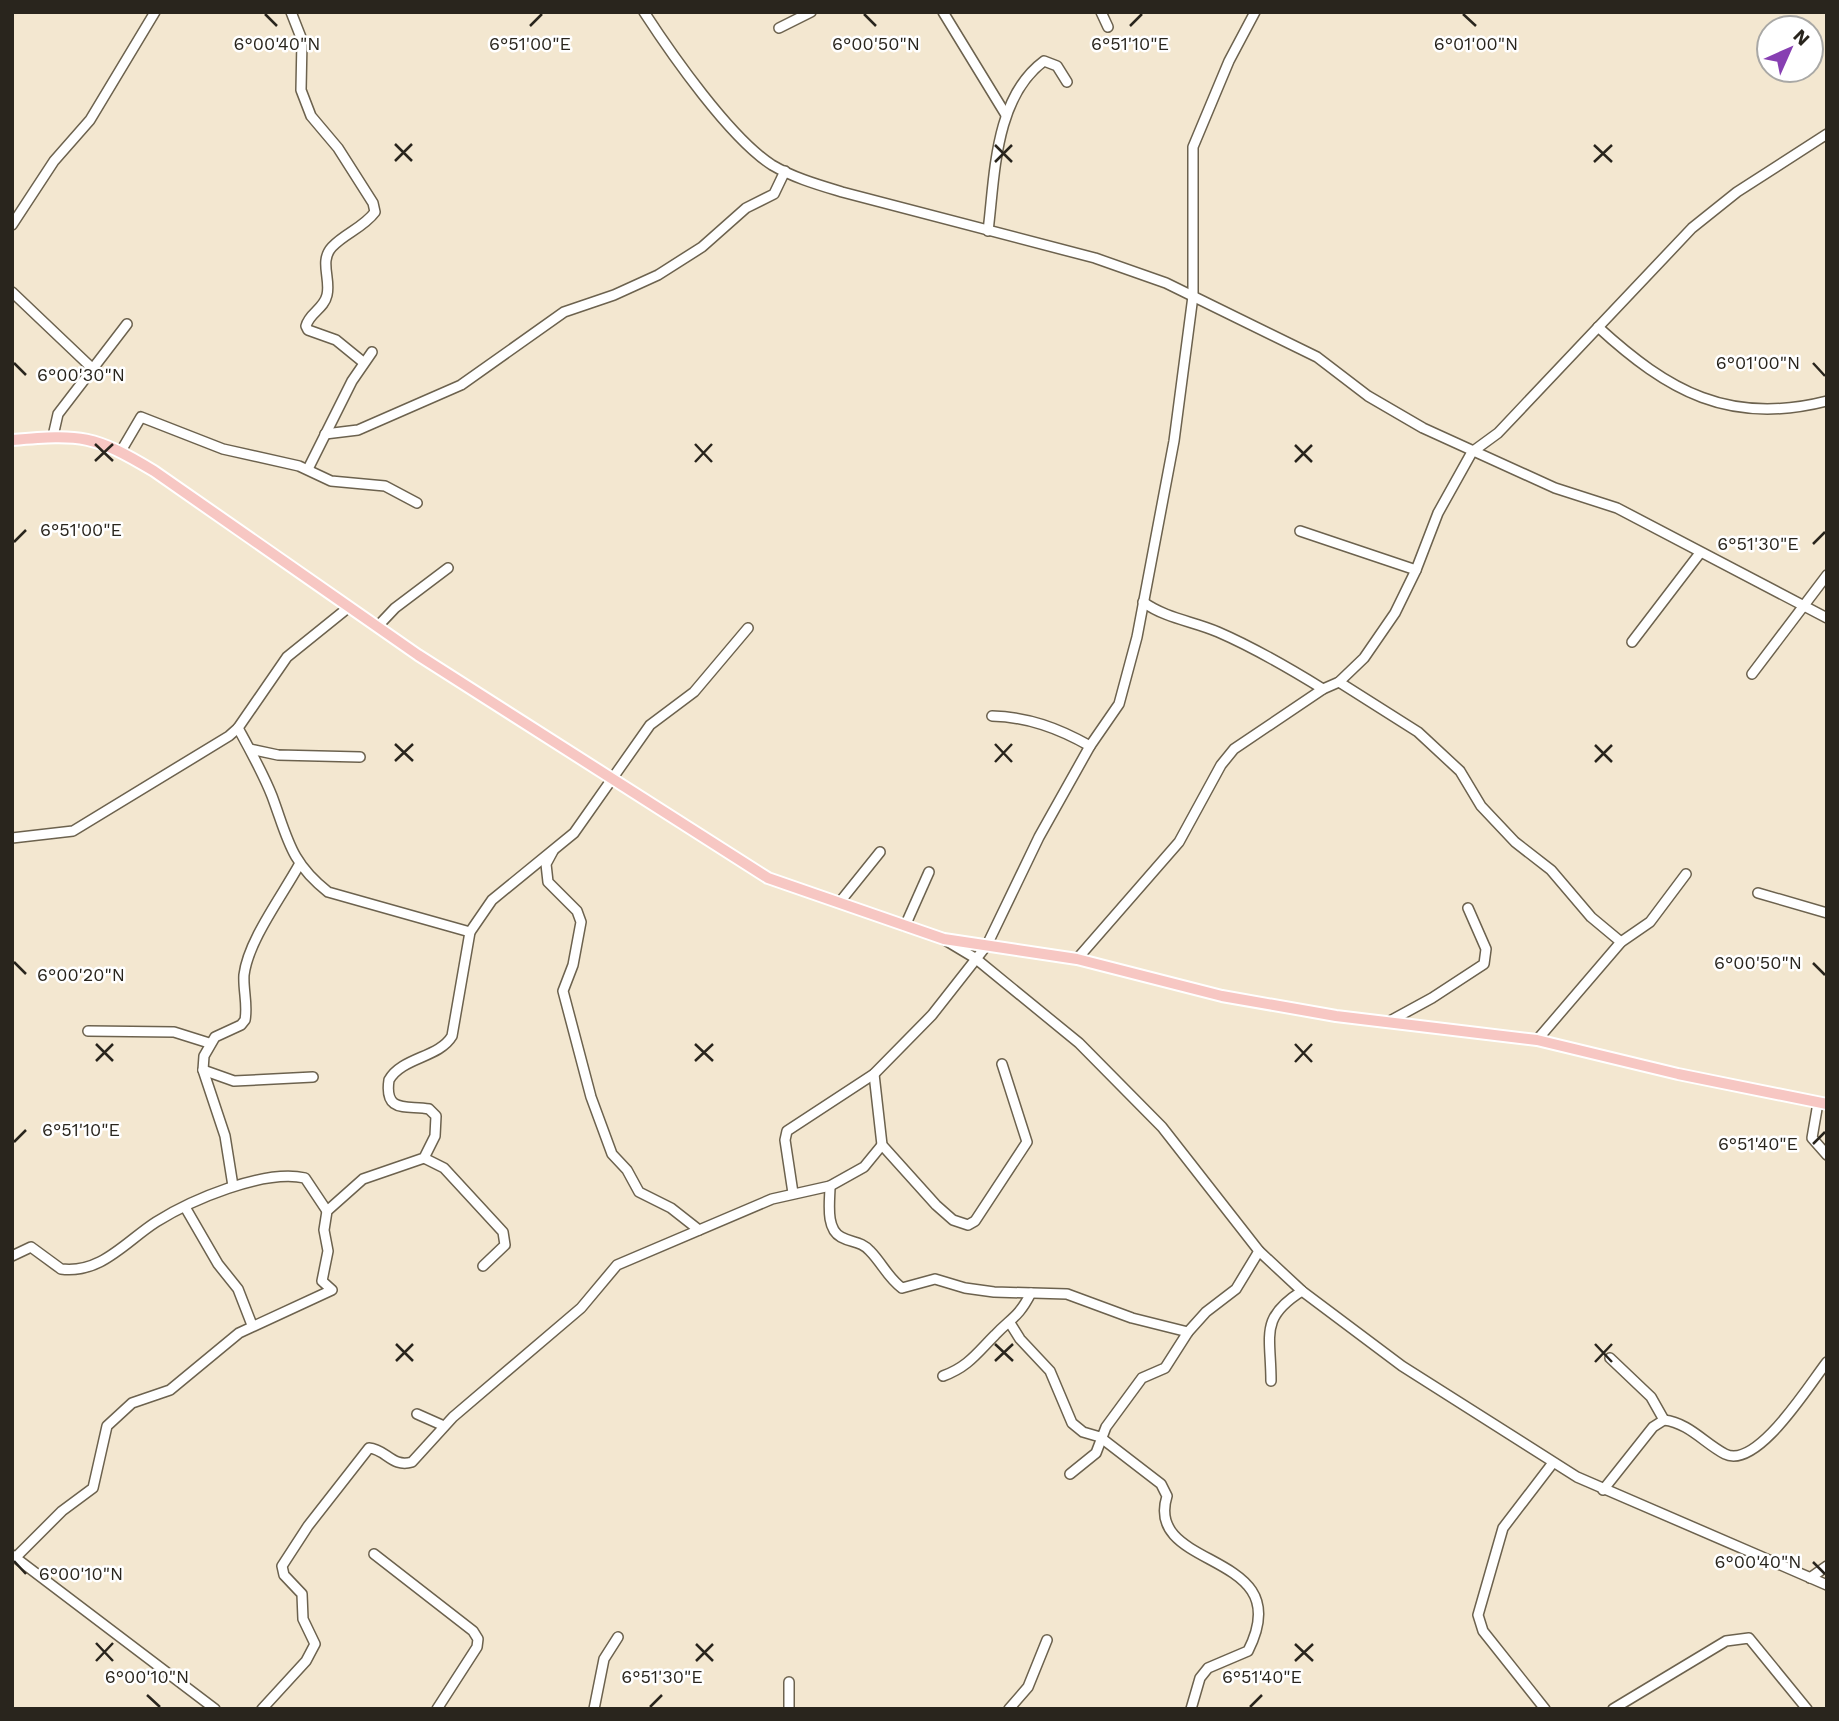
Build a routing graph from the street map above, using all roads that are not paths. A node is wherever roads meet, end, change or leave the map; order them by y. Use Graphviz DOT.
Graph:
graph roads {
  1 [pos="155,12"];
  2 [pos="291,12"];
  3 [pos="644,12"];
  4 [pos="811,12"];
  5 [pos="943,12"];
  6 [pos="1101,12"];
  7 [pos="1255,12"];
  8 [pos="1108,27"];
  9 [pos="779,28"];
  10 [pos="1068,82"];
  11 [pos="1006,115"];
  12 [pos="1827,134"];
  13 [pos="785,171"];
  14 [pos="12,225"];
  15 [pos="988,231"];
  16 [pos="12,292"];
  17 [pos="1193,296"];
  18 [pos="127,324"];
  19 [pos="1598,327"];
  20 [pos="372,352"];
  21 [pos="363,362"];
  22 [pos="93,370"];
  23 [pos="1827,401"];
  24 [pos="325,434"];
  25 [pos="53,436"];
  26 [pos="12,440"];
  27 [pos="121,451"];
  28 [pos="1472,452"];
  29 [pos="307,469"];
  30 [pos="417,503"];
  31 [pos="1300,531"];
  32 [pos="1700,552"];
  33 [pos="448,568"];
  34 [pos="1416,570"];
  35 [pos="1827,575"];
  36 [pos="1143,602"];
  37 [pos="1803,604"];
  38 [pos="349,607"];
  39 [pos="1827,618"];
  40 [pos="376,627"];
  41 [pos="748,628"];
  42 [pos="1632,642"];
  43 [pos="1752,674"];
  44 [pos="1339,682"];
  45 [pos="1323,689"];
  46 [pos="992,716"];
  47 [pos="238,728"];
  48 [pos="1090,746"];
  49 [pos="250,749"];
  50 [pos="359,757"];
  51 [pos="611,778"];
  52 [pos="12,838"];
  53 [pos="556,847"];
  54 [pos="880,852"];
  55 [pos="299,865"];
  56 [pos="929,872"];
  57 [pos="1686,874"];
  58 [pos="1758,892"];
  59 [pos="839,903"];
  60 [pos="1468,908"];
  61 [pos="1827,913"];
  62 [pos="905,926"];
  63 [pos="470,932"];
  64 [pos="944,939"];
  65 [pos="1621,942"];
  66 [pos="987,945"];
  67 [pos="975,958"];
  68 [pos="1077,960"];
  69 [pos="1388,1022"];
  70 [pos="88,1031"];
  71 [pos="1537,1040"];
  72 [pos="209,1042"];
  73 [pos="1002,1064"];
  74 [pos="203,1070"];
  75 [pos="874,1074"];
  76 [pos="313,1077"];
  77 [pos="1822,1104"];
  78 [pos="882,1145"];
  79 [pos="1827,1155"];
  80 [pos="424,1158"];
  81 [pos="233,1186"];
  82 [pos="830,1186"];
  83 [pos="793,1193"];
  84 [pos="186,1207"];
  85 [pos="327,1211"];
  86 [pos="699,1230"];
  87 [pos="1259,1251"];
  88 [pos="12,1256"];
  89 [pos="483,1266"];
  90 [pos="1302,1291"];
  91 [pos="1031,1293"];
  92 [pos="1010,1323"];
  93 [pos="252,1325"];
  94 [pos="1188,1332"];
  95 [pos="1610,1358"];
  96 [pos="1827,1362"];
  97 [pos="943,1376"];
  98 [pos="1271,1381"];
  99 [pos="417,1414"];
  100 [pos="1664,1420"];
  101 [pos="444,1426"];
  102 [pos="1100,1437"];
  103 [pos="1552,1464"];
  104 [pos="1070,1474"];
  105 [pos="1603,1490"];
  106 [pos="374,1554"];
  107 [pos="14,1557"];
  108 [pos="1827,1566"];
  109 [pos="1810,1578"];
  110 [pos="1827,1585"];
  111 [pos="618,1637"];
  112 [pos="1047,1640"];
  113 [pos="789,1682"];
  114 [pos="215,1709"];
  115 [pos="262,1709"];
  116 [pos="437,1709"];
  117 [pos="594,1709"];
  118 [pos="789,1709"];
  119 [pos="1009,1709"];
  120 [pos="1191,1709"];
  121 [pos="1545,1709"];
  122 [pos="1613,1709"];
  123 [pos="1807,1709"];
  1 -- 14 [label="street"];
  2 -- 21 [label="street"];
  3 -- 13 [label="street"];
  4 -- 9 [label="street"];
  5 -- 11 [label="street"];
  6 -- 8 [label="street"];
  7 -- 17 [label="street"];
  10 -- 11 [label="street"];
  11 -- 15 [label="street"];
  12 -- 19 [label="street"];
  13 -- 15 [label="street"];
  13 -- 24 [label="street"];
  15 -- 17 [label="street"];
  16 -- 22 [label="street"];
  17 -- 28 [label="street"];
  17 -- 36 [label="street"];
  18 -- 22 [label="street"];
  19 -- 23 [label="street"];
  19 -- 28 [label="street"];
  20 -- 21 [label="street"];
  21 -- 24 [label="street"];
  22 -- 25 [label="street"];
  24 -- 29 [label="street"];
  25 -- 26 [label="main road"];
  25 -- 27 [label="main road"];
  27 -- 29 [label="street"];
  27 -- 38 [label="main road"];
  28 -- 32 [label="street"];
  28 -- 34 [label="street"];
  29 -- 30 [label="street"];
  31 -- 34 [label="street"];
  32 -- 37 [label="street"];
  32 -- 42 [label="street"];
  33 -- 40 [label="street"];
  34 -- 44 [label="street"];
  35 -- 37 [label="street"];
  36 -- 45 [label="street"];
  36 -- 48 [label="street"];
  37 -- 39 [label="street"];
  37 -- 43 [label="street"];
  38 -- 40 [label="main road"];
  38 -- 47 [label="street"];
  40 -- 51 [label="main road"];
  41 -- 51 [label="street"];
  44 -- 45 [label="street"];
  44 -- 65 [label="street"];
  45 -- 68 [label="street"];
  46 -- 48 [label="street"];
  47 -- 49 [label="street"];
  47 -- 52 [label="street"];
  48 -- 66 [label="street"];
  49 -- 50 [label="street"];
  49 -- 55 [label="street"];
  51 -- 53 [label="street"];
  51 -- 59 [label="main road"];
  53 -- 63 [label="street"];
  53 -- 86 [label="street"];
  54 -- 59 [label="street"];
  55 -- 63 [label="street"];
  55 -- 72 [label="street"];
  56 -- 62 [label="street"];
  57 -- 65 [label="street"];
  58 -- 61 [label="street"];
  59 -- 62 [label="main road"];
  60 -- 69 [label="street"];
  62 -- 64 [label="main road"];
  63 -- 80 [label="street"];
  64 -- 66 [label="main road"];
  64 -- 67 [label="street"];
  65 -- 71 [label="street"];
  66 -- 67 [label="street"];
  66 -- 68 [label="main road"];
  67 -- 75 [label="street"];
  67 -- 87 [label="street"];
  68 -- 69 [label="main road"];
  69 -- 71 [label="main road"];
  70 -- 72 [label="street"];
  71 -- 77 [label="main road"];
  72 -- 74 [label="street"];
  73 -- 78 [label="street"];
  74 -- 76 [label="street"];
  74 -- 81 [label="street"];
  75 -- 78 [label="street"];
  75 -- 83 [label="street"];
  77 -- 79 [label="street"];
  78 -- 82 [label="street"];
  80 -- 85 [label="street"];
  80 -- 89 [label="street"];
  81 -- 84 [label="street"];
  81 -- 85 [label="street"];
  82 -- 83 [label="street"];
  82 -- 91 [label="street"];
  83 -- 86 [label="street"];
  84 -- 88 [label="street"];
  84 -- 93 [label="street"];
  85 -- 93 [label="street"];
  86 -- 101 [label="street"];
  87 -- 90 [label="street"];
  87 -- 94 [label="street"];
  90 -- 98 [label="street"];
  90 -- 103 [label="street"];
  91 -- 92 [label="street"];
  91 -- 94 [label="street"];
  92 -- 97 [label="street"];
  92 -- 102 [label="street"];
  93 -- 107 [label="street"];
  94 -- 102 [label="street"];
  95 -- 100 [label="street"];
  96 -- 100 [label="street"];
  99 -- 101 [label="street"];
  100 -- 105 [label="street"];
  101 -- 115 [label="street"];
  102 -- 104 [label="street"];
  102 -- 120 [label="street"];
  103 -- 105 [label="street"];
  103 -- 121 [label="street"];
  105 -- 109 [label="street"];
  106 -- 116 [label="street"];
  107 -- 114 [label="street"];
  108 -- 109 [label="street"];
  109 -- 110 [label="street"];
  111 -- 117 [label="street"];
  112 -- 119 [label="street"];
  113 -- 118 [label="street"];
  122 -- 123 [label="street"];
}
